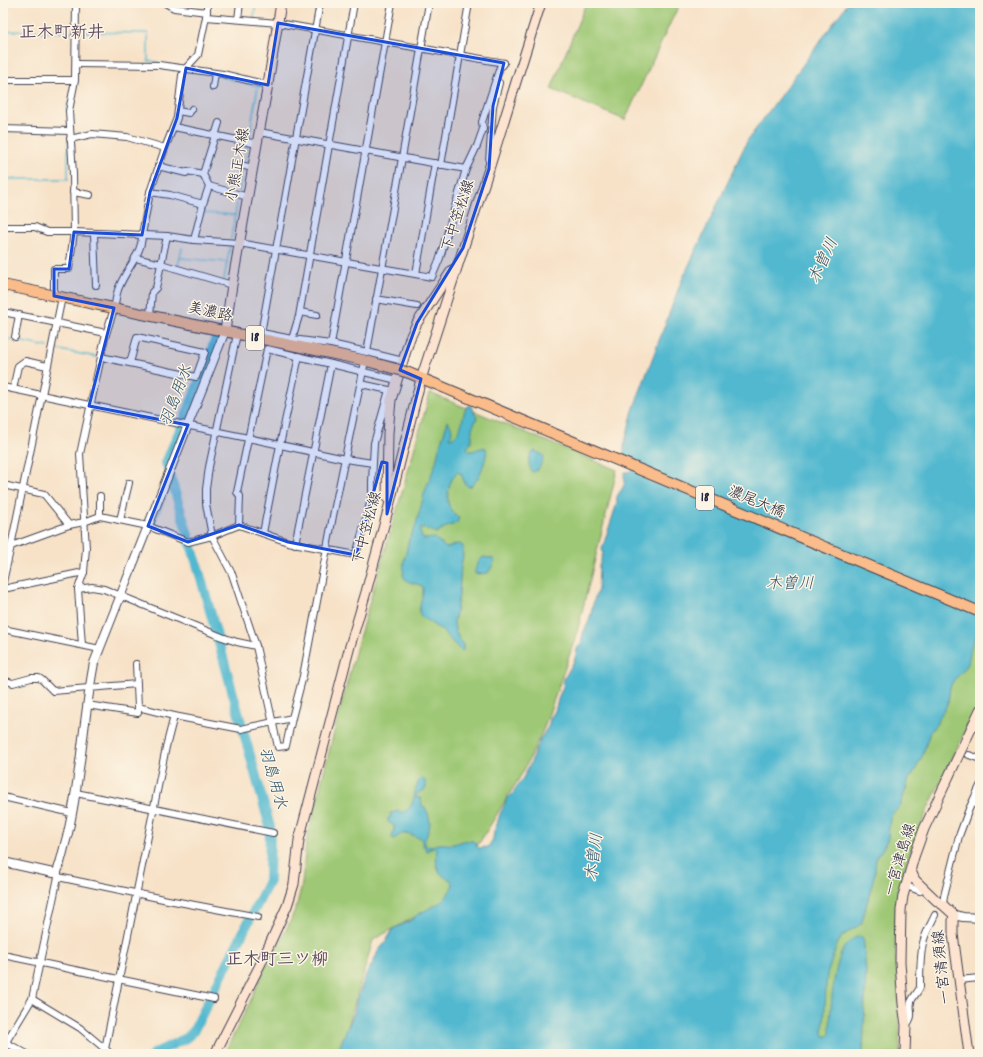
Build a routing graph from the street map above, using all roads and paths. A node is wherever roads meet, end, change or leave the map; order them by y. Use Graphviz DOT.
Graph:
graph roads {
  1 [pos="76,3"];
  2 [pos="165,3"];
  3 [pos="207,3"];
  4 [pos="240,3"];
  5 [pos="281,3"];
  6 [pos="320,3"];
  7 [pos="354,3"];
  8 [pos="392,3"];
  9 [pos="429,3"];
  10 [pos="469,3"];
  11 [pos="540,6"];
  12 [pos="207,14"];
  13 [pos="238,19"];
  14 [pos="278,23"];
  15 [pos="315,30"];
  16 [pos="348,36"];
  17 [pos="384,42"];
  18 [pos="421,48"];
  19 [pos="460,55"];
  20 [pos="76,64"];
  21 [pos="504,64"];
  22 [pos="186,68"];
  23 [pos="215,73"];
  24 [pos="3,80"];
  25 [pos="75,80"];
  26 [pos="268,85"];
  27 [pos="213,87"];
  28 [pos="192,109"];
  29 [pos="178,111"];
  30 [pos="219,123"];
  31 [pos="174,127"];
  32 [pos="3,129"];
  33 [pos="70,131"];
  34 [pos="259,132"];
  35 [pos="215,135"];
  36 [pos="70,139"];
  37 [pos="296,139"];
  38 [pos="257,144"];
  39 [pos="329,144"];
  40 [pos="164,148"];
  41 [pos="365,151"];
  42 [pos="402,158"];
  43 [pos="236,164"];
  44 [pos="438,164"];
  45 [pos="158,166"];
  46 [pos="253,168"];
  47 [pos="466,169"];
  48 [pos="489,169"];
  49 [pos="203,174"];
  50 [pos="210,186"];
  51 [pos="73,192"];
  52 [pos="150,192"];
  53 [pos="90,195"];
  54 [pos="248,197"];
  55 [pos="203,204"];
  56 [pos="3,227"];
  57 [pos="74,232"];
  58 [pos="94,232"];
  59 [pos="142,235"];
  60 [pos="167,236"];
  61 [pos="194,240"];
  62 [pos="239,243"];
  63 [pos="463,248"];
  64 [pos="277,250"];
  65 [pos="310,255"];
  66 [pos="135,258"];
  67 [pos="346,261"];
  68 [pos="161,264"];
  69 [pos="382,267"];
  70 [pos="416,274"];
  71 [pos="232,284"];
  72 [pos="3,285"];
  73 [pos="96,285"];
  74 [pos="58,296"];
  75 [pos="376,299"];
  76 [pos="417,306"];
  77 [pos="114,308"];
  78 [pos="3,312"];
  79 [pos="300,312"];
  80 [pos="317,314"];
  81 [pos="19,315"];
  82 [pos="150,316"];
  83 [pos="56,323"];
  84 [pos="225,331"];
  85 [pos="106,333"];
  86 [pos="237,334"];
  87 [pos="261,336"];
  88 [pos="14,337"];
  89 [pos="292,339"];
  90 [pos="330,344"];
  91 [pos="267,349"];
  92 [pos="367,352"];
  93 [pos="209,353"];
  94 [pos="299,356"];
  95 [pos="100,357"];
  96 [pos="130,363"];
  97 [pos="331,364"];
  98 [pos="400,365"];
  99 [pos="48,366"];
  100 [pos="364,369"];
  101 [pos="421,379"];
  102 [pos="397,380"];
  103 [pos="431,383"];
  104 [pos="361,384"];
  105 [pos="3,387"];
  106 [pos="13,389"];
  107 [pos="41,395"];
  108 [pos="90,406"];
  109 [pos="184,424"];
  110 [pos="216,432"];
  111 [pos="248,438"];
  112 [pos="280,445"];
  113 [pos="313,452"];
  114 [pos="346,459"];
  115 [pos="373,463"];
  116 [pos="129,483"];
  117 [pos="3,485"];
  118 [pos="23,489"];
  119 [pos="100,496"];
  120 [pos="387,514"];
  121 [pos="100,516"];
  122 [pos="120,520"];
  123 [pos="84,522"];
  124 [pos="69,525"];
  125 [pos="240,525"];
  126 [pos="148,526"];
  127 [pos="263,534"];
  128 [pos="212,536"];
  129 [pos="295,544"];
  130 [pos="11,546"];
  131 [pos="327,550"];
  132 [pos="5,562"];
  133 [pos="84,572"];
  134 [pos="3,582"];
  135 [pos="3,589"];
  136 [pos="78,589"];
  137 [pos="121,596"];
  138 [pos="980,612"];
  139 [pos="3,629"];
  140 [pos="82,645"];
  141 [pos="256,646"];
  142 [pos="100,649"];
  143 [pos="136,664"];
  144 [pos="3,680"];
  145 [pos="137,684"];
  146 [pos="90,688"];
  147 [pos="87,705"];
  148 [pos="138,707"];
  149 [pos="980,710"];
  150 [pos="174,716"];
  151 [pos="292,718"];
  152 [pos="273,723"];
  153 [pos="969,755"];
  154 [pos="980,759"];
  155 [pos="980,786"];
  156 [pos="76,793"];
  157 [pos="3,797"];
  158 [pos="972,803"];
  159 [pos="980,806"];
  160 [pos="154,808"];
  161 [pos="72,812"];
  162 [pos="272,833"];
  163 [pos="3,862"];
  164 [pos="911,871"];
  165 [pos="57,874"];
  166 [pos="909,887"];
  167 [pos="924,889"];
  168 [pos="137,894"];
  169 [pos="943,905"];
  170 [pos="935,915"];
  171 [pos="954,915"];
  172 [pos="258,917"];
  173 [pos="980,918"];
  174 [pos="3,955"];
  175 [pos="39,962"];
  176 [pos="980,978"];
  177 [pos="120,980"];
  178 [pos="958,980"];
  179 [pos="32,998"];
  180 [pos="214,999"];
  181 [pos="906,1024"];
  182 [pos="4,1042"];
  183 [pos="105,1052"];
  184 [pos="4,1054"];
  185 [pos="28,1054"];
  186 [pos="111,1054"];
  187 [pos="215,1054"];
  188 [pos="905,1054"];
  189 [pos="969,1054"];
  1 -- 20 [label="street"];
  2 -- 12 [label="street"];
  3 -- 12 [label="street"];
  4 -- 13 [label="street"];
  5 -- 14 [label="main road, 小熊正木線"];
  6 -- 15 [label="street"];
  7 -- 16 [label="street"];
  8 -- 17 [label="street"];
  9 -- 18 [label="street"];
  10 -- 19 [label="street"];
  11 -- 48 [label="main road, 下中笠松線"];
  12 -- 13 [label="street"];
  12 -- 22 [label="street"];
  13 -- 14 [label="street"];
  14 -- 15 [label="street"];
  14 -- 26 [label="main road, 小熊正木線"];
  15 -- 16 [label="street"];
  15 -- 37 [label="street"];
  16 -- 17 [label="street"];
  16 -- 39 [label="street"];
  17 -- 18 [label="street"];
  17 -- 41 [label="street"];
  18 -- 19 [label="street"];
  18 -- 42 [label="street"];
  19 -- 21 [label="street"];
  19 -- 44 [label="street"];
  20 -- 22 [label="street"];
  20 -- 25 [label="street"];
  21 -- 47 [label="street"];
  21 -- 48 [label="street"];
  22 -- 23 [label="street"];
  22 -- 29 [label="street"];
  23 -- 26 [label="street"];
  23 -- 27 [label="street"];
  24 -- 25 [label="street"];
  25 -- 33 [label="street"];
  26 -- 34 [label="main road, 小熊正木線"];
  28 -- 29 [label="street"];
  29 -- 31 [label="street"];
  30 -- 35 [label="street"];
  31 -- 35 [label="street"];
  31 -- 40 [label="street"];
  32 -- 33 [label="street"];
  33 -- 36 [label="street"];
  34 -- 37 [label="street"];
  34 -- 38 [label="main road, 小熊正木線"];
  35 -- 38 [label="street"];
  35 -- 49 [label="street"];
  36 -- 40 [label="street"];
  36 -- 51 [label="street"];
  37 -- 39 [label="street"];
  37 -- 64 [label="street"];
  38 -- 46 [label="main road, 小熊正木線"];
  39 -- 41 [label="street"];
  39 -- 65 [label="street"];
  40 -- 45 [label="street"];
  41 -- 42 [label="street"];
  41 -- 67 [label="street"];
  42 -- 44 [label="street"];
  42 -- 69 [label="street"];
  43 -- 46 [label="street"];
  44 -- 47 [label="street"];
  44 -- 70 [label="street"];
  45 -- 49 [label="street"];
  45 -- 52 [label="street"];
  46 -- 54 [label="main road, 小熊正木線"];
  47 -- 70 [label="street"];
  48 -- 63 [label="main road, 下中笠松線"];
  49 -- 50 [label="street"];
  50 -- 54 [label="street"];
  50 -- 55 [label="street"];
  51 -- 53 [label="street"];
  51 -- 57 [label="street"];
  52 -- 55 [label="street"];
  52 -- 59 [label="street"];
  54 -- 62 [label="main road, 小熊正木線"];
  55 -- 61 [label="street"];
  56 -- 57 [label="street"];
  57 -- 58 [label="street"];
  57 -- 74 [label="street"];
  58 -- 59 [label="street"];
  58 -- 73 [label="street"];
  59 -- 60 [label="street"];
  59 -- 66 [label="street"];
  60 -- 61 [label="street"];
  60 -- 68 [label="street"];
  61 -- 62 [label="street"];
  62 -- 64 [label="street"];
  62 -- 71 [label="main road, 小熊正木線"];
  63 -- 98 [label="main road"];
  63 -- 101 [label="main road, 下中笠松線"];
  64 -- 65 [label="street"];
  64 -- 87 [label="street"];
  65 -- 67 [label="street"];
  65 -- 79 [label="street"];
  66 -- 68 [label="street"];
  66 -- 77 [label="street"];
  67 -- 69 [label="street"];
  67 -- 90 [label="street"];
  68 -- 71 [label="street"];
  68 -- 82 [label="street"];
  69 -- 70 [label="street"];
  69 -- 75 [label="street"];
  71 -- 84 [label="main road, 小熊正木線"];
  72 -- 74 [label="main road, 美濃路 / 18"];
  74 -- 77 [label="main road, 美濃路 / 18"];
  74 -- 83 [label="street"];
  75 -- 76 [label="street"];
  75 -- 92 [label="street"];
  77 -- 82 [label="main road, 美濃路 / 18"];
  77 -- 85 [label="street"];
  78 -- 81 [label="street"];
  79 -- 80 [label="street"];
  79 -- 89 [label="street"];
  81 -- 83 [label="street"];
  81 -- 88 [label="street"];
  82 -- 84 [label="main road, 美濃路 / 18"];
  83 -- 85 [label="street"];
  83 -- 99 [label="street"];
  84 -- 86 [label="main road, 美濃路 / 18"];
  84 -- 93 [label="street"];
  85 -- 95 [label="street"];
  86 -- 87 [label="main road, 美濃路 / 18"];
  86 -- 110 [label="street"];
  87 -- 89 [label="street"];
  87 -- 91 [label="street"];
  87 -- 98 [label="main road, 美濃路 / 18"];
  89 -- 90 [label="street"];
  90 -- 92 [label="street"];
  91 -- 94 [label="street"];
  91 -- 111 [label="street"];
  92 -- 98 [label="street"];
  93 -- 96 [label="street"];
  93 -- 96 [label="street"];
  93 -- 109 [label="street"];
  94 -- 97 [label="street"];
  94 -- 112 [label="street"];
  95 -- 96 [label="street"];
  95 -- 108 [label="street"];
  97 -- 100 [label="street"];
  97 -- 113 [label="street"];
  98 -- 101 [label="main road, 美濃路 / 18, bridge"];
  98 -- 102 [label="main road"];
  99 -- 106 [label="street"];
  99 -- 107 [label="street"];
  100 -- 102 [label="street"];
  100 -- 104 [label="street"];
  101 -- 103 [label="main road, 美濃路 / 18"];
  101 -- 120 [label="main road, 下中笠松線"];
  102 -- 120 [label="main road"];
  103 -- 138 [label="main road, 濃尾大橋 / 18"];
  104 -- 114 [label="street"];
  104 -- 115 [label="street"];
  105 -- 106 [label="street"];
  106 -- 107 [label="street"];
  107 -- 108 [label="street"];
  107 -- 118 [label="street"];
  108 -- 109 [label="street"];
  108 -- 123 [label="street"];
  109 -- 110 [label="street"];
  109 -- 126 [label="street"];
  110 -- 111 [label="street"];
  110 -- 128 [label="street"];
  111 -- 112 [label="street"];
  111 -- 125 [label="street"];
  112 -- 113 [label="street"];
  112 -- 127 [label="street"];
  113 -- 114 [label="street"];
  113 -- 129 [label="street"];
  114 -- 115 [label="street"];
  114 -- 131 [label="street"];
  115 -- 131 [label="street"];
  116 -- 122 [label="street"];
  117 -- 118 [label="street"];
  118 -- 124 [label="street"];
  118 -- 130 [label="street"];
  119 -- 121 [label="street"];
  120 -- 187 [label="main road, 下中笠松線"];
  121 -- 122 [label="street"];
  121 -- 123 [label="street"];
  122 -- 126 [label="street"];
  123 -- 124 [label="street"];
  123 -- 133 [label="street"];
  124 -- 130 [label="street"];
  125 -- 127 [label="street"];
  125 -- 128 [label="street"];
  126 -- 128 [label="street"];
  126 -- 137 [label="street"];
  127 -- 129 [label="street"];
  128 -- 141 [label="street"];
  129 -- 131 [label="street"];
  130 -- 132 [label="street"];
  131 -- 151 [label="street"];
  132 -- 134 [label="street"];
  133 -- 135 [label="street"];
  133 -- 136 [label="street"];
  136 -- 137 [label="street"];
  136 -- 140 [label="street"];
  137 -- 141 [label="street"];
  137 -- 142 [label="street"];
  139 -- 140 [label="street"];
  140 -- 142 [label="street"];
  141 -- 152 [label="street"];
  142 -- 146 [label="street"];
  143 -- 145 [label="street"];
  144 -- 146 [label="street"];
  145 -- 146 [label="street"];
  145 -- 148 [label="street"];
  146 -- 147 [label="street"];
  147 -- 148 [label="street"];
  147 -- 156 [label="street"];
  148 -- 150 [label="street"];
  149 -- 164 [label="main road, 一宮津島線"];
  150 -- 152 [label="street"];
  150 -- 160 [label="street"];
  151 -- 152 [label="street"];
  151 -- 152 [label="street"];
  153 -- 154 [label="street"];
  155 -- 158 [label="street"];
  156 -- 160 [label="street"];
  156 -- 161 [label="street"];
  157 -- 161 [label="street"];
  158 -- 159 [label="street"];
  158 -- 169 [label="street"];
  160 -- 162 [label="street"];
  160 -- 168 [label="street"];
  161 -- 165 [label="street"];
  163 -- 165 [label="street"];
  164 -- 167 [label="main road, 一宮清須線"];
  164 -- 181 [label="main road, 一宮津島線"];
  165 -- 168 [label="street"];
  165 -- 175 [label="street"];
  166 -- 167 [label="street"];
  167 -- 169 [label="main road, 一宮清須線"];
  168 -- 172 [label="street"];
  168 -- 177 [label="street"];
  169 -- 171 [label="main road, 一宮清須線"];
  170 -- 181 [label="street"];
  171 -- 173 [label="street"];
  171 -- 178 [label="main road, 一宮清須線"];
  174 -- 175 [label="street"];
  175 -- 177 [label="street"];
  175 -- 179 [label="street"];
  176 -- 178 [label="street"];
  177 -- 180 [label="street"];
  177 -- 183 [label="street"];
  178 -- 189 [label="main road, 一宮清須線"];
  179 -- 182 [label="street"];
  179 -- 183 [label="street"];
  181 -- 188 [label="main road, 一宮津島線"];
  182 -- 184 [label="street"];
  182 -- 185 [label="street"];
  183 -- 186 [label="street"];
}
